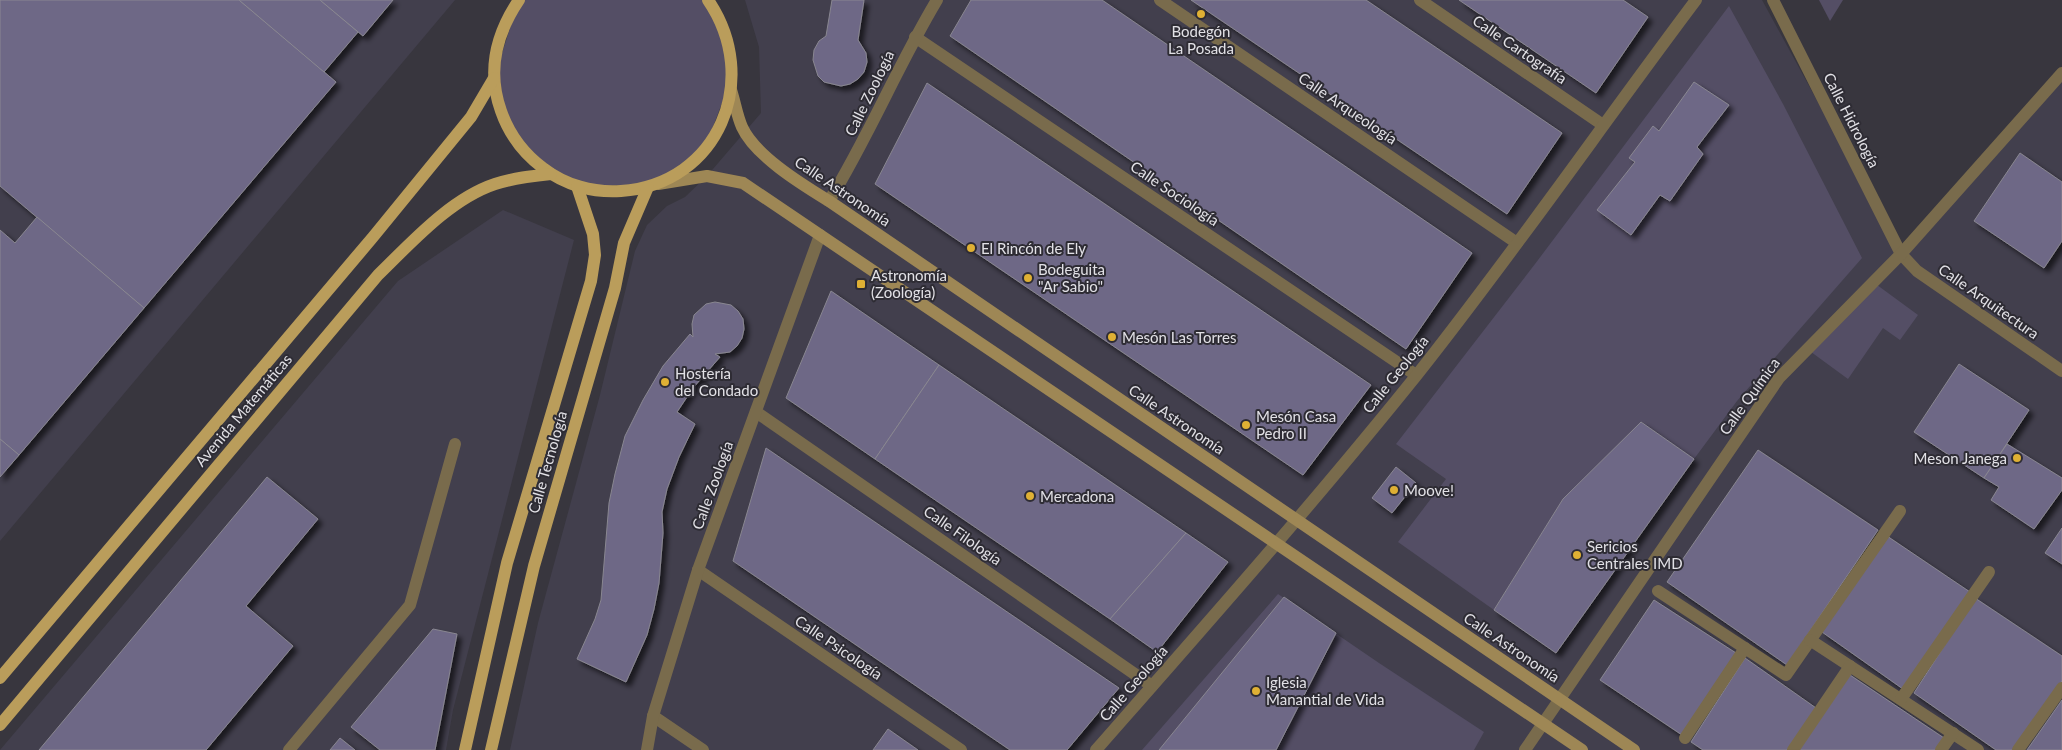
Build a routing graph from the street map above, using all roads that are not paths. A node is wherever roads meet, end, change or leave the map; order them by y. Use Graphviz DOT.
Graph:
graph roads {
  1 [pos="518,0"];
  2 [pos="708,0"];
  3 [pos="937,0"];
  4 [pos="1160,0"];
  5 [pos="1420,0"];
  6 [pos="1773,0"];
  7 [pos="1690,2"];
  8 [pos="915,37"];
  9 [pos="2062,73"];
  10 [pos="494,78"];
  11 [pos="732,90"];
  12 [pos="1602,125"];
  13 [pos="551,174"];
  14 [pos="577,186"];
  15 [pos="650,186"];
  16 [pos="830,201"];
  17 [pos="820,235"];
  18 [pos="1517,243"];
  19 [pos="1901,254"];
  20 [pos="2062,371"];
  21 [pos="1416,375"];
  22 [pos="756,412"];
  23 [pos="455,444"];
  24 [pos="1900,512"];
  25 [pos="1296,520"];
  26 [pos="1275,544"];
  27 [pos="698,570"];
  28 [pos="1989,572"];
  29 [pos="1658,591"];
  30 [pos="1810,640"];
  31 [pos="1745,648"];
  32 [pos="1850,666"];
  33 [pos="0,678"];
  34 [pos="1152,686"];
  35 [pos="2062,688"];
  36 [pos="1559,698"];
  37 [pos="1901,699"];
  38 [pos="653,716"];
  39 [pos="1543,723"];
  40 [pos="0,725"];
  41 [pos="1952,733"];
  42 [pos="1685,738"];
  43 [pos="289,750"];
  44 [pos="466,750"];
  45 [pos="491,750"];
  46 [pos="647,750"];
  47 [pos="703,750"];
  48 [pos="961,750"];
  49 [pos="1096,750"];
  50 [pos="1525,750"];
  51 [pos="1582,750"];
  52 [pos="1634,750"];
  53 [pos="1793,750"];
  54 [pos="1942,750"];
  55 [pos="1978,750"];
  56 [pos="2018,750"];
  1 -- 10 [label="main road"];
  2 -- 11 [label="main road"];
  3 -- 8 [label="street, Calle Zoología"];
  4 -- 18 [label="street, Calle Arqueología"];
  5 -- 12 [label="street, Calle Cartografía"];
  6 -- 19 [label="street, Calle Hidrología"];
  7 -- 12 [label="street, Calle Geología"];
  8 -- 16 [label="street, Calle Zoología"];
  8 -- 21 [label="street, Calle Sociología"];
  9 -- 19 [label="street, Calle Química"];
  10 -- 13 [label="main road"];
  10 -- 33 [label="main road, Avenida Matemáticas"];
  11 -- 15 [label="main road"];
  11 -- 16 [label="street, Calle Astronomía"];
  12 -- 18 [label="street, Calle Geología"];
  13 -- 14 [label="main road"];
  13 -- 40 [label="main road, Avenida Matemáticas"];
  14 -- 15 [label="main road"];
  14 -- 44 [label="main road, Calle Tecnología"];
  15 -- 17 [label="street"];
  15 -- 45 [label="main road, Calle Tecnología"];
  16 -- 25 [label="street, Calle Astronomía"];
  17 -- 22 [label="street, Calle Zoología"];
  17 -- 26 [label="street"];
  18 -- 21 [label="street, Calle Geología"];
  19 -- 20 [label="street, Calle Arquitectura"];
  19 -- 36 [label="street, Calle Química"];
  21 -- 25 [label="street, Calle Geología"];
  22 -- 27 [label="street, Calle Zoología"];
  22 -- 34 [label="street, Calle Filología"];
  23 -- 43 [label="street"];
  24 -- 30 [label="street"];
  25 -- 26 [label="street, Calle Geología"];
  25 -- 36 [label="street, Calle Astronomía"];
  26 -- 34 [label="street, Calle Geología"];
  26 -- 39 [label="street"];
  27 -- 38 [label="street, Calle Zoología"];
  27 -- 48 [label="street, Calle Psicología"];
  28 -- 37 [label="street"];
  29 -- 31 [label="street"];
  30 -- 31 [label="street"];
  30 -- 32 [label="street"];
  31 -- 42 [label="street"];
  32 -- 37 [label="street"];
  32 -- 53 [label="street"];
  34 -- 49 [label="street, Calle Geología"];
  35 -- 56 [label="street"];
  36 -- 39 [label="street, Calle Química"];
  36 -- 52 [label="street, Calle Astronomía"];
  37 -- 41 [label="street"];
  38 -- 46 [label="street, Calle Zoología"];
  38 -- 47 [label="street"];
  39 -- 50 [label="street, Calle Química"];
  39 -- 51 [label="street"];
  41 -- 54 [label="street"];
  41 -- 55 [label="street"];
}
